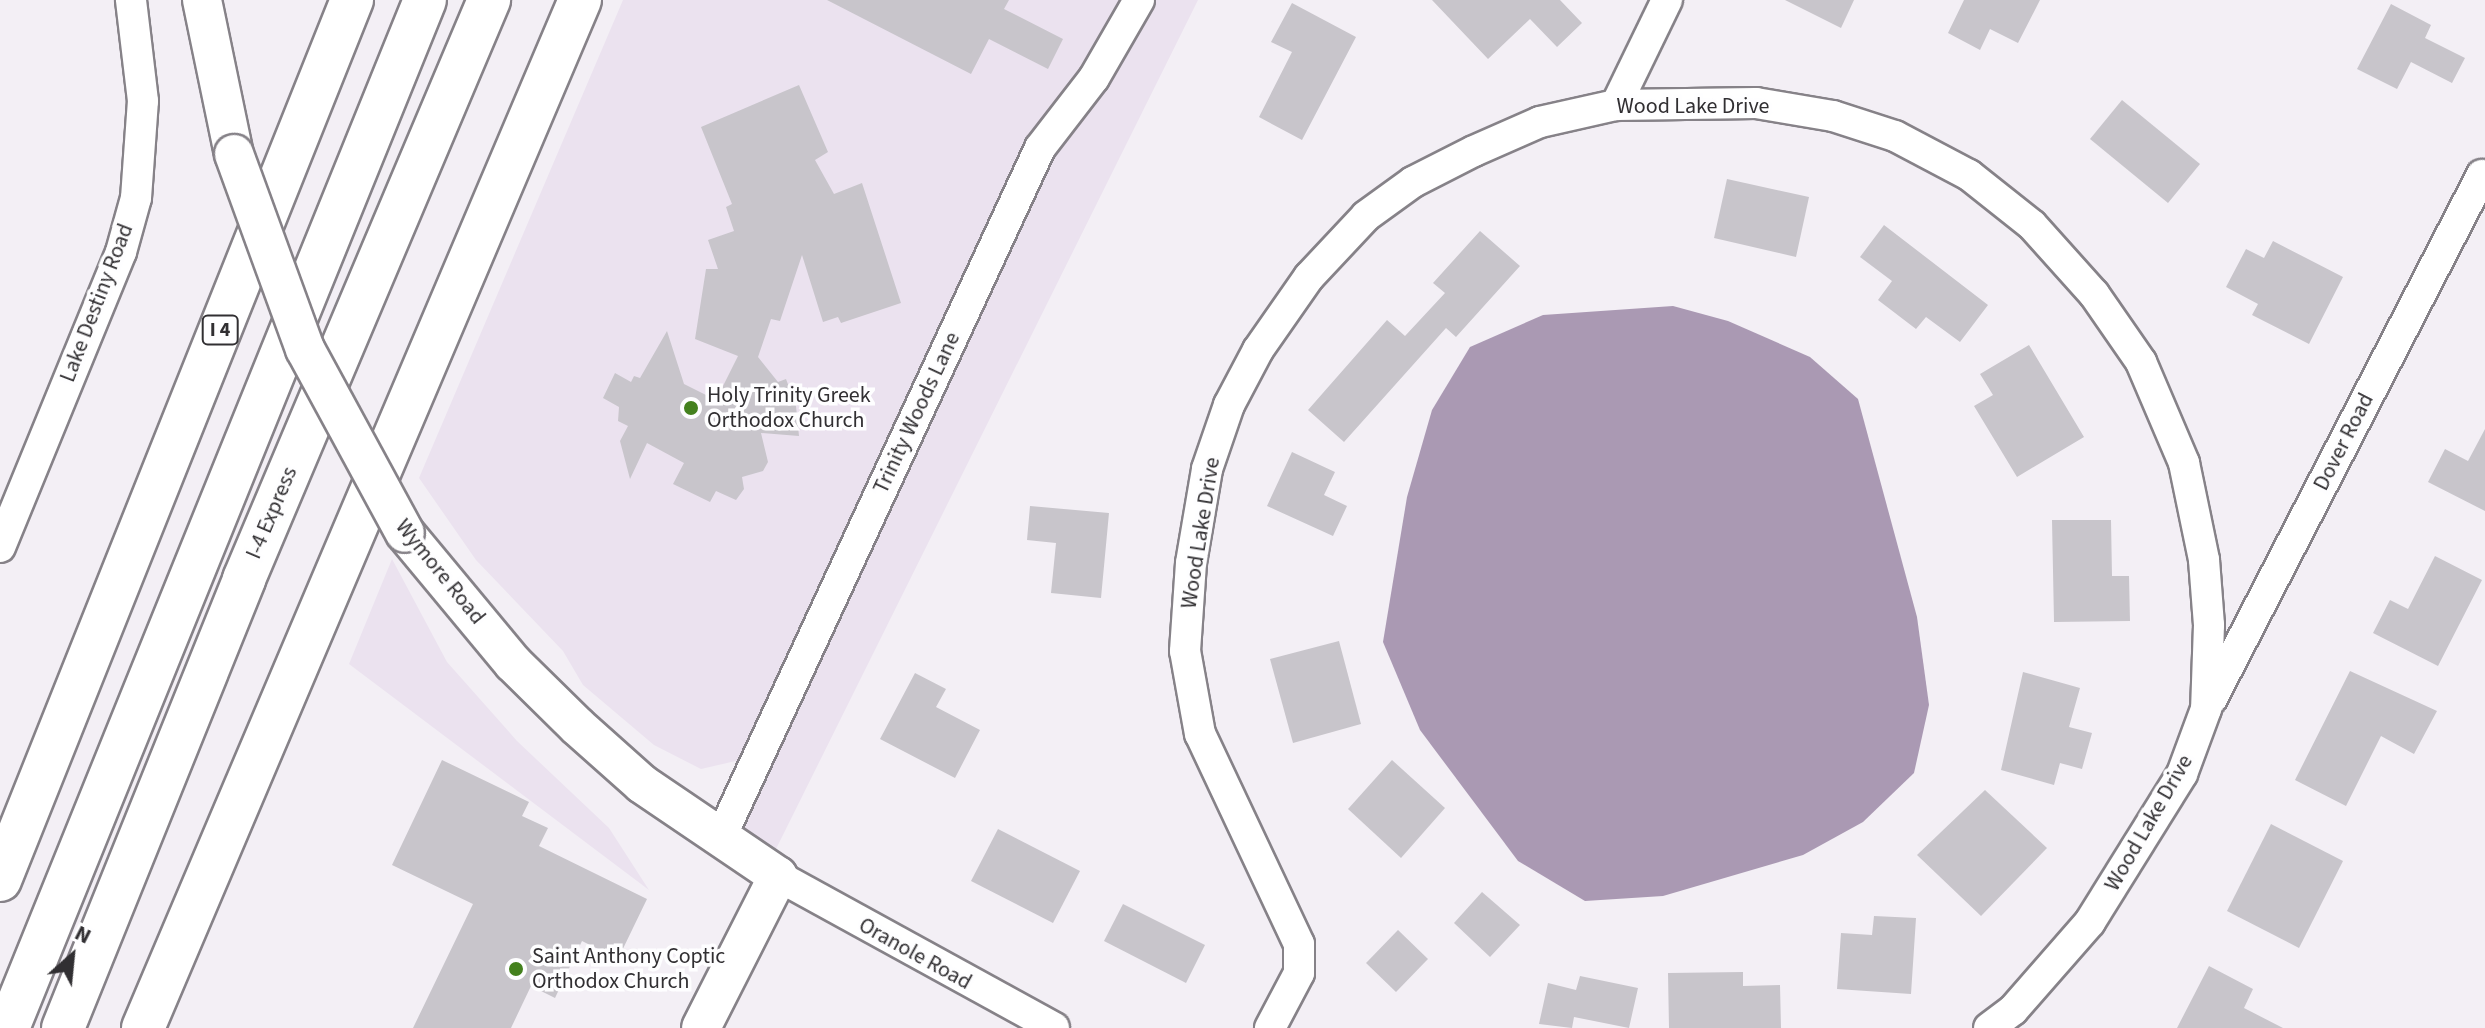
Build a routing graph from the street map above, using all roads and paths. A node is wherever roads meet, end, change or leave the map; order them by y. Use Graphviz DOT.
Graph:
graph roads {
  1 [pos="131,0"];
  2 [pos="202,0"];
  3 [pos="352,0"];
  4 [pos="425,0"];
  5 [pos="489,0"];
  6 [pos="580,0"];
  7 [pos="1139,0"];
  8 [pos="1667,0"];
  9 [pos="1616,105"];
  10 [pos="2482,175"];
  11 [pos="0,547"];
  12 [pos="2206,709"];
  13 [pos="720,839"];
  14 [pos="778,876"];
  15 [pos="0,880"];
  16 [pos="8,1028"];
  17 [pos="63,1028"];
  18 [pos="143,1028"];
  19 [pos="701,1028"];
  20 [pos="1054,1028"];
  21 [pos="1270,1028"];
  22 [pos="1989,1028"];
  1 -- 11 [label="street, Lake Destiny Road"];
  2 -- 13 [label="main road, Wymore Road, bridge"];
  3 -- 15 [label="highway, I 4"];
  4 -- 16 [label="highway"];
  5 -- 17 [label="highway, I-4 Express"];
  6 -- 18 [label="highway"];
  7 -- 13 [label="street, Trinity Woods Lane"];
  8 -- 9 [label="street"];
  9 -- 12 [label="street, Wood Lake Drive"];
  9 -- 21 [label="street, Wood Lake Drive"];
  10 -- 12 [label="street, Dover Road"];
  12 -- 22 [label="street, Wood Lake Drive"];
  13 -- 14 [label="main road, Wymore Road"];
  14 -- 19 [label="main road"];
  14 -- 20 [label="street, Oranole Road"];
}
